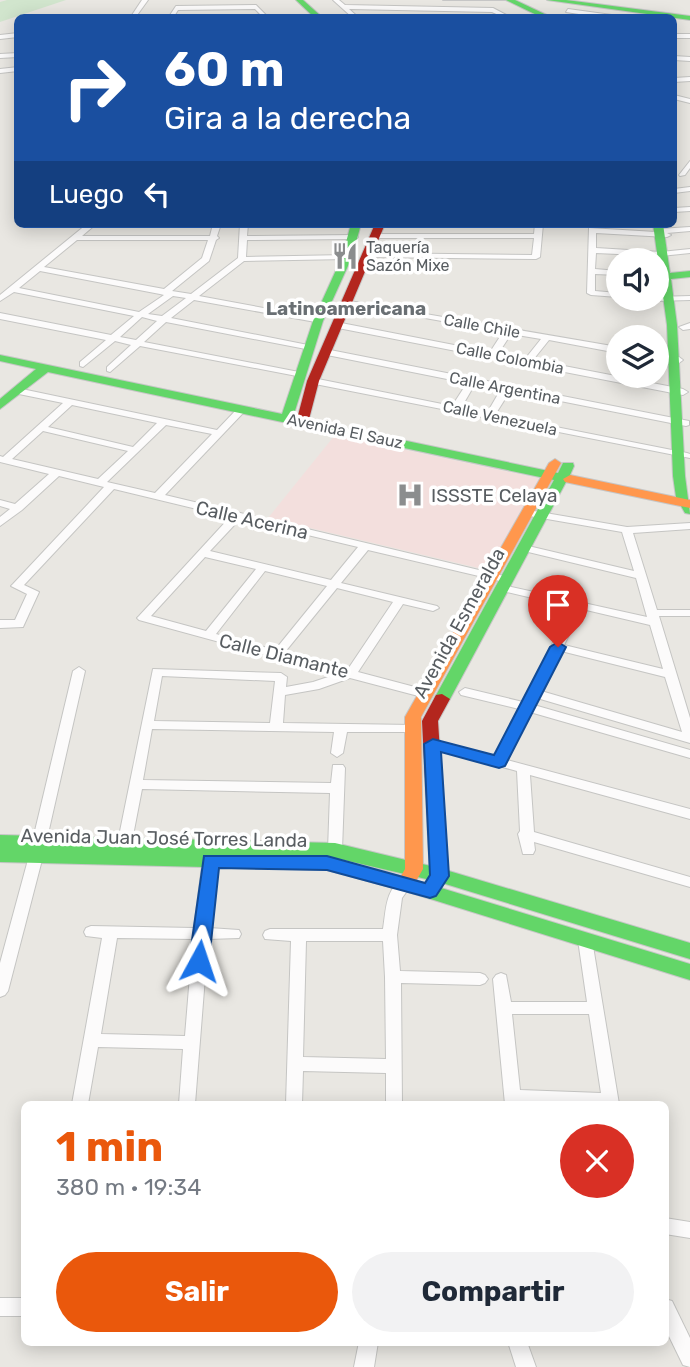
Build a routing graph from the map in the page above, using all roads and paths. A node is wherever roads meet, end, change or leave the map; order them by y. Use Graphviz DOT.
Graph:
graph roads {
  1 [pos="286,0"];
  2 [pos="299,0"];
  3 [pos="336,0"];
  4 [pos="446,0"];
  5 [pos="509,0"];
  6 [pos="550,0"];
  7 [pos="345,7"];
  8 [pos="562,12"];
  9 [pos="172,14"];
  10 [pos="263,14"];
  11 [pos="301,14"];
  12 [pos="315,14"];
  13 [pos="353,14"];
  14 [pos="502,14"];
  15 [pos="581,14"];
  16 [pos="606,14"];
  17 [pos="690,163"];
  18 [pos="682,175"];
  19 [pos="87,228"];
  20 [pos="216,228"];
  21 [pos="243,228"];
  22 [pos="539,228"];
  23 [pos="690,229"];
  24 [pos="355,230"];
  25 [pos="378,230"];
  26 [pos="662,230"];
  27 [pos="538,236"];
  28 [pos="76,238"];
  29 [pos="215,238"];
  30 [pos="242,238"];
  31 [pos="664,248"];
  32 [pos="592,250"];
  33 [pos="606,251"];
  34 [pos="690,251"];
  35 [pos="669,253"];
  36 [pos="367,255"];
  37 [pos="347,257"];
  38 [pos="536,257"];
  39 [pos="242,259"];
  40 [pos="38,268"];
  41 [pos="591,271"];
  42 [pos="606,272"];
  43 [pos="690,274"];
  44 [pos="669,276"];
  45 [pos="12,289"];
  46 [pos="168,293"];
  47 [pos="606,294"];
  48 [pos="193,298"];
  49 [pos="0,299"];
  50 [pos="673,299"];
  51 [pos="347,302"];
  52 [pos="140,315"];
  53 [pos="0,316"];
  54 [pos="163,320"];
  55 [pos="318,321"];
  56 [pos="337,325"];
  57 [pos="687,326"];
  58 [pos="508,331"];
  59 [pos="546,338"];
  60 [pos="113,339"];
  61 [pos="137,344"];
  62 [pos="0,347"];
  63 [pos="308,348"];
  64 [pos="606,348"];
  65 [pos="325,352"];
  66 [pos="493,355"];
  67 [pos="0,358"];
  68 [pos="669,359"];
  69 [pos="527,362"];
  70 [pos="83,365"];
  71 [pos="40,367"];
  72 [pos="110,369"];
  73 [pos="306,378"];
  74 [pos="472,381"];
  75 [pos="507,388"];
  76 [pos="678,391"];
  77 [pos="5,396"];
  78 [pos="70,402"];
  79 [pos="456,408"];
  80 [pos="242,410"];
  81 [pos="296,415"];
  82 [pos="489,417"];
  83 [pos="165,421"];
  84 [pos="680,422"];
  85 [pos="40,428"];
  86 [pos="219,433"];
  87 [pos="135,450"];
  88 [pos="682,455"];
  89 [pos="2,459"];
  90 [pos="560,470"];
  91 [pos="56,473"];
  92 [pos="106,485"];
  93 [pos="157,497"];
  94 [pos="688,501"];
  95 [pos="0,503"];
  96 [pos="18,508"];
  97 [pos="536,513"];
  98 [pos="237,516"];
  99 [pos="0,523"];
  100 [pos="690,526"];
  101 [pos="627,530"];
  102 [pos="365,546"];
  103 [pos="524,548"];
  104 [pos="203,553"];
  105 [pos="263,567"];
  106 [pos="642,576"];
  107 [pos="499,581"];
  108 [pos="332,584"];
  109 [pos="17,586"];
  110 [pos="399,601"];
  111 [pos="578,605"];
  112 [pos="433,608"];
  113 [pos="690,613"];
  114 [pos="653,617"];
  115 [pos="143,618"];
  116 [pos="0,625"];
  117 [pos="208,637"];
  118 [pos="558,647"];
  119 [pos="277,655"];
  120 [pos="79,671"];
  121 [pos="351,673"];
  122 [pos="671,675"];
  123 [pos="279,691"];
  124 [pos="465,692"];
  125 [pos="535,693"];
  126 [pos="426,694"];
  127 [pos="528,707"];
  128 [pos="147,725"];
  129 [pos="276,726"];
  130 [pos="341,728"];
  131 [pos="413,729"];
  132 [pos="690,739"];
  133 [pos="433,744"];
  134 [pos="337,752"];
  135 [pos="690,754"];
  136 [pos="499,762"];
  137 [pos="338,768"];
  138 [pos="414,768"];
  139 [pos="434,768"];
  140 [pos="523,768"];
  141 [pos="135,784"];
  142 [pos="337,788"];
  143 [pos="690,814"];
  144 [pos="525,834"];
  145 [pos="0,842"];
  146 [pos="124,846"];
  147 [pos="38,849"];
  148 [pos="335,850"];
  149 [pos="528,850"];
  150 [pos="211,854"];
  151 [pos="0,855"];
  152 [pos="414,869"];
  153 [pos="439,876"];
  154 [pos="690,882"];
  155 [pos="405,884"];
  156 [pos="430,891"];
  157 [pos="92,932"];
  158 [pos="111,932"];
  159 [pos="201,933"];
  160 [pos="234,934"];
  161 [pos="270,935"];
  162 [pos="299,935"];
  163 [pos="390,935"];
  164 [pos="585,940"];
  165 [pos="690,951"];
  166 [pos="690,972"];
  167 [pos="393,977"];
  168 [pos="480,979"];
  169 [pos="501,979"];
  170 [pos="0,991"];
  171 [pos="597,1008"];
  172 [pos="504,1009"];
  173 [pos="92,1040"];
  174 [pos="192,1043"];
  175 [pos="297,1064"];
  176 [pos="393,1066"];
  177 [pos="81,1101"];
  178 [pos="187,1101"];
  179 [pos="294,1101"];
  180 [pos="394,1101"];
  181 [pos="512,1101"];
  182 [pos="610,1101"];
  183 [pos="669,1227"];
  184 [pos="690,1230"];
  185 [pos="0,1307"];
  186 [pos="21,1307"];
  187 [pos="669,1316"];
  188 [pos="368,1346"];
  189 [pos="518,1346"];
  190 [pos="690,1358"];
  191 [pos="364,1367"];
  192 [pos="526,1367"];
  1 -- 11 [label="main road"];
  2 -- 12 [label="main road"];
  3 -- 7 [label="street"];
  4 -- 5 [label="main road"];
  5 -- 8 [label="main road"];
  6 -- 8 [label="main road"];
  7 -- 13 [label="street"];
  7 -- 14 [label="street"];
  8 -- 15 [label="street"];
  8 -- 16 [label="main road"];
  9 -- 10 [label="street"];
  17 -- 18 [label="street"];
  19 -- 28 [label="street"];
  20 -- 29 [label="street"];
  21 -- 30 [label="street"];
  22 -- 27 [label="street"];
  23 -- 26 [label="street"];
  24 -- 30 [label="street"];
  24 -- 37 [label="main road"];
  25 -- 27 [label="street"];
  25 -- 36 [label="main road"];
  26 -- 31 [label="main road"];
  26 -- 32 [label="street"];
  27 -- 38 [label="street"];
  28 -- 29 [label="street"];
  28 -- 40 [label="street"];
  29 -- 46 [label="street"];
  30 -- 39 [label="street"];
  32 -- 33 [label="street"];
  32 -- 41 [label="street"];
  34 -- 35 [label="street"];
  36 -- 38 [label="street"];
  36 -- 51 [label="main road"];
  37 -- 39 [label="street"];
  37 -- 55 [label="main road"];
  39 -- 48 [label="street"];
  40 -- 45 [label="street"];
  40 -- 46 [label="street"];
  41 -- 42 [label="street"];
  41 -- 47 [label="street"];
  43 -- 44 [label="main road"];
  45 -- 49 [label="street"];
  45 -- 52 [label="street"];
  46 -- 48 [label="street"];
  46 -- 52 [label="street"];
  48 -- 54 [label="street"];
  48 -- 55 [label="street"];
  50 -- 57 [label="main road"];
  50 -- 68 [label="main road"];
  51 -- 56 [label="main road"];
  51 -- 58 [label="street, Calle Chile"];
  52 -- 54 [label="street"];
  52 -- 60 [label="street"];
  53 -- 60 [label="street, Calle Venezuela"];
  54 -- 61 [label="street"];
  54 -- 63 [label="street"];
  55 -- 63 [label="main road"];
  56 -- 65 [label="main road"];
  56 -- 66 [label="street, Calle Colombia"];
  57 -- 68 [label="main road"];
  58 -- 59 [label="street, Calle Chile"];
  58 -- 66 [label="street"];
  59 -- 64 [label="street, Calle Chile"];
  59 -- 69 [label="street"];
  60 -- 61 [label="street, Calle Venezuela"];
  60 -- 70 [label="street"];
  61 -- 72 [label="street"];
  61 -- 73 [label="street, Calle Venezuela"];
  62 -- 70 [label="main road, Avenida El Sauz"];
  63 -- 73 [label="main road"];
  65 -- 73 [label="main road"];
  65 -- 74 [label="street, Calle Argentina"];
  66 -- 69 [label="street, Calle Colombia"];
  67 -- 71 [label="main road, Avenida El Sauz"];
  68 -- 76 [label="main road"];
  69 -- 76 [label="street, Calle Colombia"];
  70 -- 72 [label="main road, Avenida El Sauz"];
  71 -- 77 [label="main road"];
  71 -- 80 [label="main road, Avenida El Sauz"];
  72 -- 81 [label="main road, Avenida El Sauz"];
  73 -- 79 [label="street, Calle Venezuela"];
  73 -- 81 [label="main road"];
  74 -- 75 [label="street, Calle Argentina"];
  74 -- 79 [label="street"];
  75 -- 82 [label="street"];
  75 -- 84 [label="street, Calle Argentina"];
  76 -- 84 [label="main road"];
  77 -- 78 [label="street"];
  78 -- 83 [label="street"];
  78 -- 85 [label="street"];
  79 -- 82 [label="street, Calle Venezuela"];
  80 -- 81 [label="main road, Avenida El Sauz"];
  80 -- 86 [label="street"];
  81 -- 90 [label="main road, Avenida El Sauz"];
  82 -- 88 [label="street, Calle Venezuela"];
  83 -- 86 [label="street"];
  83 -- 87 [label="street"];
  84 -- 88 [label="main road"];
  85 -- 87 [label="street"];
  85 -- 89 [label="street"];
  86 -- 93 [label="street"];
  87 -- 92 [label="street"];
  88 -- 94 [label="main road"];
  89 -- 91 [label="street, Calle Acerina"];
  90 -- 94 [label="main road, Avenida El Sauz"];
  90 -- 97 [label="main road, Avenida Esmeralda"];
  91 -- 92 [label="street, Calle Acerina"];
  91 -- 96 [label="street"];
  92 -- 93 [label="street, Calle Acerina"];
  92 -- 109 [label="street"];
  93 -- 98 [label="street, Calle Acerina"];
  95 -- 96 [label="street"];
  96 -- 99 [label="street"];
  97 -- 101 [label="street"];
  97 -- 103 [label="main road, Avenida Esmeralda"];
  97 -- 107 [label="main road, Avenida Esmeralda"];
  98 -- 102 [label="street, Calle Acerina"];
  98 -- 104 [label="street"];
  100 -- 101 [label="street"];
  101 -- 106 [label="street"];
  102 -- 107 [label="street, Calle Acerina"];
  102 -- 108 [label="street"];
  103 -- 106 [label="street"];
  103 -- 107 [label="main road, Avenida Esmeralda"];
  104 -- 105 [label="street"];
  104 -- 115 [label="street"];
  105 -- 108 [label="street"];
  105 -- 117 [label="street"];
  106 -- 114 [label="street"];
  107 -- 111 [label="street, Calle Acerina"];
  107 -- 126 [label="main road, Avenida Esmeralda"];
  107 -- 133 [label="main road, Avenida Esmeralda"];
  108 -- 110 [label="street"];
  108 -- 119 [label="street"];
  109 -- 116 [label="street"];
  110 -- 112 [label="street"];
  110 -- 121 [label="street"];
  111 -- 114 [label="street, Calle Acerina"];
  111 -- 118 [label="street"];
  113 -- 114 [label="street, Calle Acerina"];
  114 -- 122 [label="street"];
  115 -- 117 [label="street, Calle Diamante"];
  117 -- 119 [label="street, Calle Diamante"];
  118 -- 122 [label="street"];
  118 -- 125 [label="street"];
  119 -- 121 [label="street, Calle Diamante"];
  120 -- 147 [label="street"];
  121 -- 123 [label="street"];
  121 -- 126 [label="street, Calle Diamante"];
  122 -- 132 [label="street"];
  123 -- 128 [label="street"];
  123 -- 129 [label="street"];
  124 -- 127 [label="street"];
  125 -- 127 [label="street"];
  125 -- 132 [label="street"];
  126 -- 131 [label="main road, Avenida Esmeralda"];
  127 -- 135 [label="street"];
  127 -- 136 [label="street"];
  128 -- 129 [label="street"];
  128 -- 141 [label="street"];
  129 -- 130 [label="street"];
  130 -- 131 [label="street"];
  130 -- 134 [label="street"];
  131 -- 138 [label="main road, Avenida Esmeralda"];
  133 -- 136 [label="street"];
  133 -- 139 [label="main road, Avenida Esmeralda"];
  136 -- 140 [label="street"];
  137 -- 142 [label="street"];
  138 -- 139 [label="street"];
  138 -- 152 [label="main road, Avenida Esmeralda"];
  139 -- 153 [label="main road, Avenida Esmeralda"];
  140 -- 143 [label="street"];
  140 -- 144 [label="street"];
  141 -- 142 [label="street"];
  141 -- 146 [label="street"];
  142 -- 148 [label="street"];
  144 -- 149 [label="street"];
  144 -- 154 [label="street"];
  145 -- 147 [label="main road, Avenida Juan José Torres Landa"];
  146 -- 147 [label="main road, Avenida Juan José Torres Landa"];
  146 -- 150 [label="main road, Avenida Juan José Torres Landa"];
  147 -- 150 [label="main road, Avenida Juan José Torres Landa"];
  147 -- 151 [label="main road, Avenida Juan José Torres Landa"];
  147 -- 170 [label="street"];
  148 -- 150 [label="main road, Avenida Juan José Torres Landa"];
  148 -- 152 [label="main road, Avenida Juan José Torres Landa"];
  150 -- 155 [label="main road, Avenida Juan José Torres Landa"];
  150 -- 159 [label="street"];
  152 -- 153 [label="main road, Avenida Juan José Torres Landa"];
  152 -- 155 [label="main road"];
  153 -- 156 [label="main road"];
  153 -- 165 [label="main road, Avenida Juan José Torres Landa"];
  155 -- 156 [label="main road, Avenida Juan José Torres Landa"];
  155 -- 163 [label="street"];
  156 -- 164 [label="main road, Avenida Juan José Torres Landa"];
  157 -- 158 [label="street"];
  158 -- 159 [label="street"];
  158 -- 173 [label="street"];
  159 -- 160 [label="street"];
  159 -- 174 [label="street"];
  161 -- 162 [label="street"];
  162 -- 163 [label="street"];
  162 -- 175 [label="street"];
  163 -- 167 [label="street"];
  164 -- 166 [label="main road, Avenida Juan José Torres Landa"];
  164 -- 171 [label="street"];
  167 -- 168 [label="street"];
  167 -- 176 [label="street"];
  169 -- 172 [label="street"];
  171 -- 172 [label="street"];
  171 -- 182 [label="street"];
  172 -- 181 [label="street"];
  173 -- 174 [label="street"];
  173 -- 177 [label="street"];
  174 -- 178 [label="street"];
  175 -- 176 [label="street"];
  175 -- 179 [label="street"];
  176 -- 180 [label="street"];
  183 -- 184 [label="street"];
  185 -- 186 [label="street"];
  187 -- 190 [label="street"];
  188 -- 191 [label="street"];
  189 -- 192 [label="street"];
}
